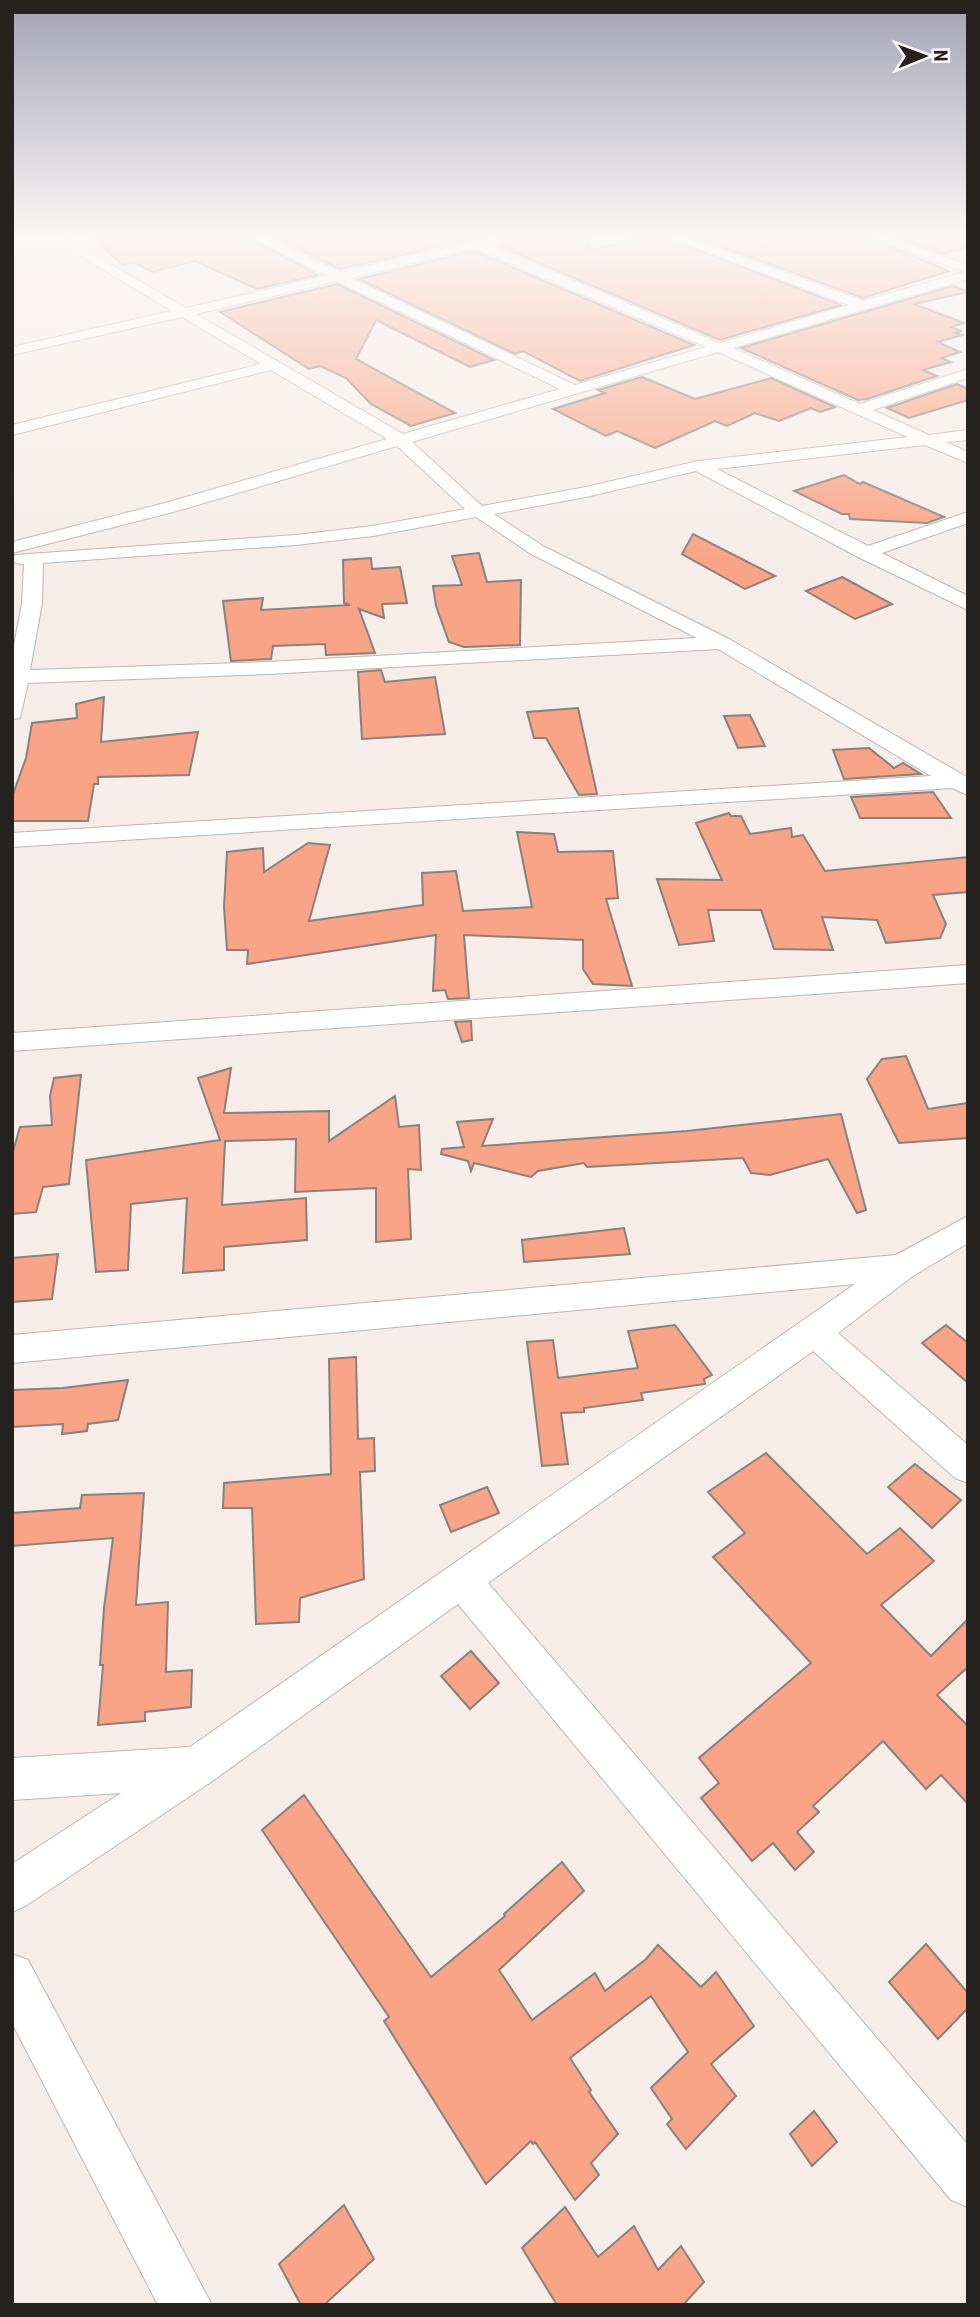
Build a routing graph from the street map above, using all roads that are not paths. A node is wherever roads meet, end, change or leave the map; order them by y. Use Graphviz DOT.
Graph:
graph roads {
  1 [pos="43,344"];
  2 [pos="238,344"];
  3 [pos="477,344"];
  4 [pos="713,344"];
  5 [pos="735,344"];
  6 [pos="722,348"];
  7 [pos="12,351"];
  8 [pos="275,365"];
  9 [pos="968,373"];
  10 [pos="572,389"];
  11 [pos="861,409"];
  12 [pos="12,430"];
  13 [pos="968,435"];
  14 [pos="399,439"];
  15 [pos="924,439"];
  16 [pos="968,458"];
  17 [pos="698,466"];
  18 [pos="478,511"];
  19 [pos="968,517"];
  20 [pos="12,548"];
  21 [pos="864,553"];
  22 [pos="34,559"];
  23 [pos="12,560"];
  24 [pos="968,604"];
  25 [pos="722,643"];
  26 [pos="20,677"];
  27 [pos="12,713"];
  28 [pos="962,784"];
  29 [pos="12,840"];
  30 [pos="968,974"];
  31 [pos="12,1042"];
  32 [pos="968,1228"];
  33 [pos="902,1266"];
  34 [pos="814,1332"];
  35 [pos="12,1349"];
  36 [pos="968,1467"];
  37 [pos="462,1580"];
  38 [pos="196,1767"];
  39 [pos="12,1779"];
  40 [pos="12,1890"];
  41 [pos="12,1976"];
  42 [pos="968,2183"];
  43 [pos="186,2305"];
  1 -- 7 [label="street"];
  2 -- 8 [label="street"];
  3 -- 10 [label="street"];
  4 -- 6 [label="street"];
  5 -- 6 [label="street"];
  6 -- 10 [label="street"];
  6 -- 11 [label="street"];
  8 -- 12 [label="street"];
  8 -- 14 [label="street"];
  9 -- 11 [label="street"];
  10 -- 14 [label="street"];
  11 -- 15 [label="street"];
  13 -- 15 [label="street"];
  14 -- 18 [label="street"];
  14 -- 20 [label="street"];
  15 -- 16 [label="street"];
  15 -- 17 [label="street"];
  17 -- 18 [label="street"];
  17 -- 21 [label="street"];
  18 -- 22 [label="street"];
  18 -- 25 [label="street"];
  19 -- 21 [label="street"];
  21 -- 24 [label="street"];
  22 -- 23 [label="street"];
  22 -- 26 [label="street"];
  25 -- 26 [label="street"];
  25 -- 28 [label="street"];
  26 -- 27 [label="street"];
  28 -- 29 [label="street"];
  30 -- 31 [label="street"];
  32 -- 33 [label="street"];
  33 -- 34 [label="street"];
  33 -- 35 [label="street"];
  34 -- 36 [label="street"];
  34 -- 37 [label="street"];
  37 -- 38 [label="street"];
  37 -- 42 [label="street"];
  38 -- 39 [label="street"];
  38 -- 40 [label="street"];
  41 -- 43 [label="street"];
}
